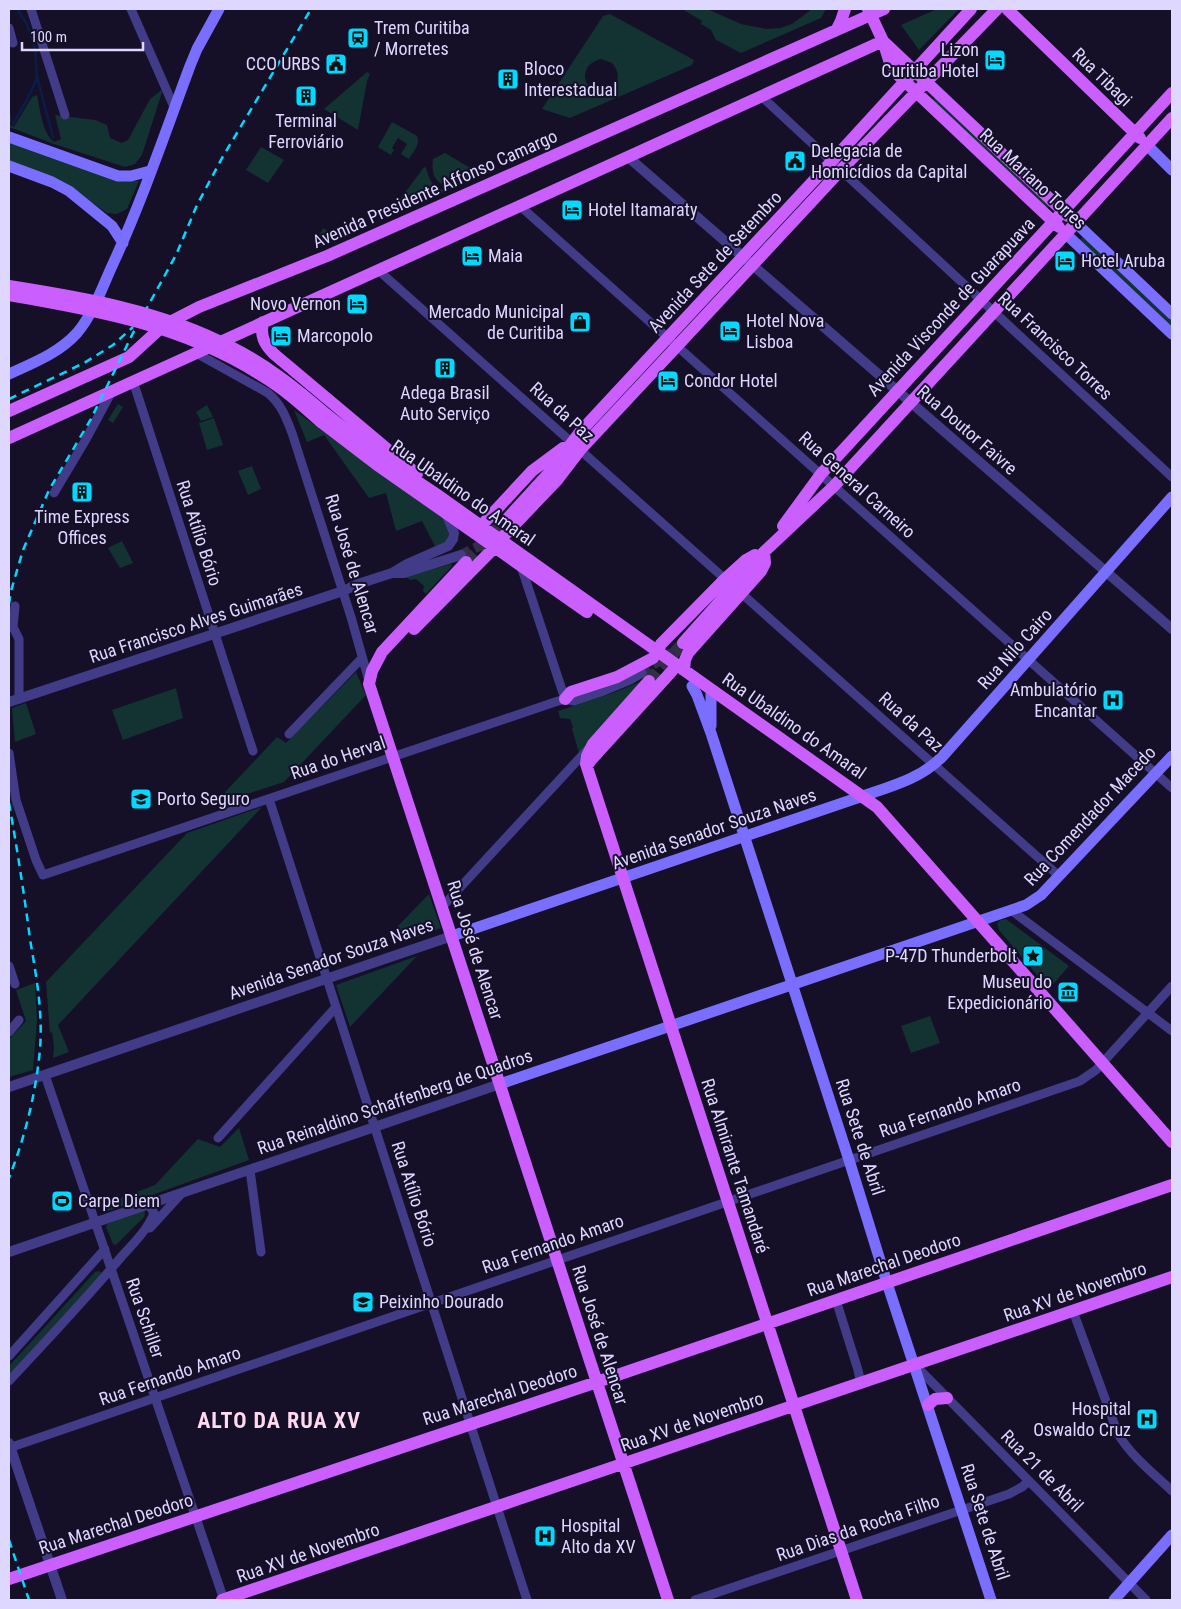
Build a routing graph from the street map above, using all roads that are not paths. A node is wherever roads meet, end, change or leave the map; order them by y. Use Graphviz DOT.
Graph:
graph roads {
  1 [pos="31,9"];
  2 [pos="132,9"];
  3 [pos="219,9"];
  4 [pos="845,9"];
  5 [pos="884,9"];
  6 [pos="971,9"];
  7 [pos="997,9"];
  8 [pos="1007,9"];
  9 [pos="869,12"];
  10 [pos="9,28"];
  11 [pos="837,29"];
  12 [pos="883,41"];
  13 [pos="13,43"];
  14 [pos="914,71"];
  15 [pos="929,80"];
  16 [pos="905,82"];
  17 [pos="916,92"];
  18 [pos="1172,93"];
  19 [pos="762,96"];
  20 [pos="174,107"];
  21 [pos="65,114"];
  22 [pos="1172,118"];
  23 [pos="1135,134"];
  24 [pos="9,137"];
  25 [pos="1147,145"];
  26 [pos="1117,153"];
  27 [pos="628,157"];
  28 [pos="9,166"];
  29 [pos="836,166"];
  30 [pos="1172,170"];
  31 [pos="150,171"];
  32 [pos="1114,182"];
  33 [pos="520,206"];
  34 [pos="1064,212"];
  35 [pos="1054,222"];
  36 [pos="1076,223"];
  37 [pos="1066,234"];
  38 [pos="123,243"];
  39 [pos="748,261"];
  40 [pos="1033,269"];
  41 [pos="378,270"];
  42 [pos="1003,277"];
  43 [pos="9,286"];
  44 [pos="9,295"];
  45 [pos="982,300"];
  46 [pos="994,312"];
  47 [pos="1172,314"];
  48 [pos="263,322"];
  49 [pos="953,331"];
  50 [pos="1172,334"];
  51 [pos="672,342"];
  52 [pos="196,353"];
  53 [pos="946,364"];
  54 [pos="9,374"];
  55 [pos="133,381"];
  56 [pos="112,391"];
  57 [pos="898,391"];
  58 [pos="910,402"];
  59 [pos="9,412"];
  60 [pos="324,418"];
  61 [pos="9,438"];
  62 [pos="576,446"];
  63 [pos="821,474"];
  64 [pos="1172,478"];
  65 [pos="834,486"];
  66 [pos="54,493"];
  67 [pos="436,494"];
  68 [pos="1172,497"];
  69 [pos="446,513"];
  70 [pos="507,519"];
  71 [pos="481,526"];
  72 [pos="498,544"];
  73 [pos="764,552"];
  74 [pos="464,559"];
  75 [pos="521,566"];
  76 [pos="1106,572"];
  77 [pos="392,573"];
  78 [pos="725,579"];
  79 [pos="544,582"];
  80 [pos="740,592"];
  81 [pos="344,595"];
  82 [pos="532,596"];
  83 [pos="15,606"];
  84 [pos="1172,629"];
  85 [pos="215,633"];
  86 [pos="683,643"];
  87 [pos="655,654"];
  88 [pos="362,658"];
  89 [pos="1029,660"];
  90 [pos="372,671"];
  91 [pos="678,671"];
  92 [pos="645,677"];
  93 [pos="370,684"];
  94 [pos="692,686"];
  95 [pos="711,690"];
  96 [pos="19,698"];
  97 [pos="565,699"];
  98 [pos="9,702"];
  99 [pos="711,732"];
  100 [pos="290,734"];
  101 [pos="593,744"];
  102 [pos="253,752"];
  103 [pos="9,753"];
  104 [pos="1172,756"];
  105 [pos="393,757"];
  106 [pos="934,765"];
  107 [pos="572,767"];
  108 [pos="587,767"];
  109 [pos="1156,773"];
  110 [pos="1172,788"];
  111 [pos="863,796"];
  112 [pos="269,799"];
  113 [pos="745,837"];
  114 [pos="1059,876"];
  115 [pos="623,878"];
  116 [pos="442,907"];
  117 [pos="1011,910"];
  118 [pos="977,921"];
  119 [pos="452,936"];
  120 [pos="9,966"];
  121 [pos="327,979"];
  122 [pos="15,984"];
  123 [pos="793,984"];
  124 [pos="1172,986"];
  125 [pos="336,1008"];
  126 [pos="1148,1013"];
  127 [pos="19,1020"];
  128 [pos="671,1026"];
  129 [pos="1172,1031"];
  130 [pos="9,1032"];
  131 [pos="1103,1063"];
  132 [pos="46,1075"];
  133 [pos="500,1084"];
  134 [pos="9,1087"];
  135 [pos="375,1127"];
  136 [pos="218,1138"];
  137 [pos="1172,1142"];
  138 [pos="849,1160"];
  139 [pos="250,1170"];
  140 [pos="1172,1185"];
  141 [pos="182,1193"];
  142 [pos="728,1201"];
  143 [pos="149,1205"];
  144 [pos="96,1223"];
  145 [pos="143,1232"];
  146 [pos="105,1250"];
  147 [pos="9,1252"];
  148 [pos="261,1252"];
  149 [pos="557,1260"];
  150 [pos="111,1269"];
  151 [pos="1172,1277"];
  152 [pos="887,1283"];
  153 [pos="836,1300"];
  154 [pos="432,1303"];
  155 [pos="1073,1311"];
  156 [pos="767,1323"];
  157 [pos="9,1356"];
  158 [pos="915,1365"];
  159 [pos="9,1381"];
  160 [pos="597,1382"];
  161 [pos="860,1384"];
  162 [pos="155,1398"];
  163 [pos="947,1398"];
  164 [pos="928,1405"];
  165 [pos="794,1406"];
  166 [pos="470,1424"];
  167 [pos="9,1446"];
  168 [pos="624,1464"];
  169 [pos="1029,1481"];
  170 [pos="1172,1491"];
  171 [pos="497,1507"];
  172 [pos="962,1510"];
  173 [pos="195,1517"];
  174 [pos="1172,1535"];
  175 [pos="841,1551"];
  176 [pos="50,1565"];
  177 [pos="9,1579"];
  178 [pos="1129,1583"];
  179 [pos="62,1600"];
  180 [pos="223,1600"];
  181 [pos="527,1600"];
  182 [pos="668,1600"];
  183 [pos="695,1600"];
  184 [pos="857,1600"];
  185 [pos="991,1600"];
  186 [pos="1114,1600"];
  187 [pos="1146,1600"];
  1 -- 21 [label="street"];
  2 -- 20 [label="street"];
  3 -- 20 [label="main road"];
  4 -- 11 [label="main road"];
  5 -- 9 [label="main road, Avenida Presidente Affonso Camargo"];
  6 -- 14 [label="main road, Avenida Sete de Setembro"];
  7 -- 15 [label="main road, Avenida Sete de Setembro"];
  8 -- 23 [label="main road, Rua Tibagi"];
  9 -- 11 [label="main road, Avenida Presidente Affonso Camargo"];
  9 -- 12 [label="main road, Rua Mariano Torres"];
  10 -- 13 [label="street"];
  11 -- 59 [label="main road, Avenida Presidente Affonso Camargo"];
  12 -- 14 [label="main road, Rua Mariano Torres"];
  12 -- 16 [label="main road, Rua Mariano Torres"];
  12 -- 19 [label="main road"];
  14 -- 15 [label="main road, Rua Mariano Torres"];
  14 -- 16 [label="main road, Avenida Sete de Setembro"];
  15 -- 17 [label="main road, Avenida Sete de Setembro"];
  15 -- 34 [label="main road, Rua Mariano Torres"];
  16 -- 17 [label="main road, Rua Mariano Torres"];
  16 -- 29 [label="main road, Avenida Sete de Setembro"];
  17 -- 29 [label="main road, Avenida Sete de Setembro"];
  17 -- 35 [label="main road, Rua Mariano Torres"];
  18 -- 23 [label="main road, Avenida Visconde de Guarapuava"];
  19 -- 27 [label="main road"];
  19 -- 29 [label="street, Rua Francisco Torres"];
  20 -- 31 [label="main road"];
  22 -- 25 [label="main road, Avenida Visconde de Guarapuava"];
  23 -- 25 [label="main road, Rua Tibagi"];
  23 -- 26 [label="main road, Avenida Visconde de Guarapuava"];
  24 -- 31 [label="main road"];
  25 -- 30 [label="main road, Rua Tibagi"];
  25 -- 32 [label="main road, Avenida Visconde de Guarapuava"];
  26 -- 32 [label="main road"];
  26 -- 34 [label="main road, Avenida Visconde de Guarapuava"];
  27 -- 33 [label="main road"];
  27 -- 39 [label="street, Rua Doutor Faivre"];
  28 -- 38 [label="main road"];
  29 -- 39 [label="main road, Avenida Sete de Setembro"];
  29 -- 45 [label="street, Rua Francisco Torres"];
  31 -- 38 [label="main road"];
  32 -- 36 [label="main road, Avenida Visconde de Guarapuava"];
  33 -- 41 [label="main road"];
  33 -- 51 [label="street, Rua General Carneiro"];
  34 -- 35 [label="main road, Avenida Visconde de Guarapuava"];
  34 -- 36 [label="main road, Rua Mariano Torres"];
  35 -- 37 [label="main road, Rua Mariano Torres"];
  35 -- 42 [label="main road, Avenida Visconde de Guarapuava"];
  36 -- 37 [label="main road, Avenida Visconde de Guarapuava"];
  36 -- 47 [label="main road, Rua Mariano Torres"];
  37 -- 40 [label="main road, Avenida Visconde de Guarapuava"];
  37 -- 50 [label="main road, Rua Mariano Torres"];
  38 -- 54 [label="main road"];
  39 -- 51 [label="main road, Avenida Sete de Setembro"];
  39 -- 57 [label="street, Rua Doutor Faivre"];
  40 -- 42 [label="main road"];
  40 -- 46 [label="main road, Avenida Visconde de Guarapuava"];
  41 -- 48 [label="main road"];
  41 -- 62 [label="street, Rua da Paz"];
  42 -- 45 [label="main road, Avenida Visconde de Guarapuava"];
  43 -- 60 [label="main road, bridge"];
  44 -- 60 [label="main road, bridge"];
  45 -- 46 [label="street, Rua Francisco Torres"];
  45 -- 49 [label="main road, Avenida Visconde de Guarapuava"];
  46 -- 53 [label="main road, Avenida Visconde de Guarapuava"];
  46 -- 64 [label="street, Rua Francisco Torres"];
  48 -- 52 [label="main road"];
  48 -- 67 [label="main road"];
  49 -- 53 [label="main road"];
  49 -- 57 [label="main road, Avenida Visconde de Guarapuava"];
  51 -- 62 [label="main road, Avenida Sete de Setembro"];
  51 -- 63 [label="street, Rua General Carneiro"];
  52 -- 55 [label="main road"];
  52 -- 81 [label="street, Rua José de Alencar"];
  53 -- 58 [label="main road, Avenida Visconde de Guarapuava"];
  55 -- 56 [label="main road"];
  55 -- 85 [label="street, Rua Atílio Bório"];
  56 -- 61 [label="main road"];
  56 -- 66 [label="street"];
  57 -- 58 [label="street, Rua Doutor Faivre"];
  57 -- 63 [label="main road, Avenida Visconde de Guarapuava"];
  58 -- 65 [label="main road, Avenida Visconde de Guarapuava"];
  58 -- 76 [label="street, Rua Doutor Faivre"];
  60 -- 67 [label="main road, Rua Ubaldino do Amaral"];
  60 -- 69 [label="main road, Rua Ubaldino do Amaral"];
  62 -- 70 [label="main road, Avenida Sete de Setembro"];
  62 -- 71 [label="main road"];
  62 -- 72 [label="main road"];
  62 -- 78 [label="street, Rua da Paz"];
  63 -- 65 [label="street, Rua General Carneiro"];
  63 -- 73 [label="main road, Avenida Visconde de Guarapuava"];
  65 -- 73 [label="main road, Avenida Visconde de Guarapuava"];
  65 -- 89 [label="street, Rua General Carneiro"];
  67 -- 71 [label="main road, Rua Ubaldino do Amaral"];
  68 -- 76 [label="main road, Rua Nilo Cairo"];
  69 -- 72 [label="main road, Rua Ubaldino do Amaral"];
  69 -- 77 [label="street, Rua Francisco Alves Guimarães"];
  71 -- 72 [label="main road, Rua Ubaldino do Amaral"];
  72 -- 75 [label="main road, Rua Ubaldino do Amaral"];
  72 -- 87 [label="main road, Rua Ubaldino do Amaral"];
  72 -- 90 [label="main road"];
  73 -- 78 [label="main road"];
  73 -- 80 [label="main road"];
  73 -- 86 [label="main road, Avenida Visconde de Guarapuava"];
  74 -- 77 [label="street, Rua Francisco Alves Guimarães"];
  74 -- 90 [label="main road"];
  75 -- 79 [label="main road, Rua Ubaldino do Amaral"];
  75 -- 82 [label="street"];
  76 -- 84 [label="street, Rua Doutor Faivre"];
  76 -- 89 [label="main road, Rua Nilo Cairo"];
  77 -- 81 [label="street, Rua Francisco Alves Guimarães"];
  78 -- 87 [label="main road"];
  79 -- 82 [label="street"];
  79 -- 87 [label="main road, Rua Ubaldino do Amaral"];
  80 -- 91 [label="main road"];
  80 -- 106 [label="street, Rua da Paz"];
  81 -- 85 [label="street, Rua Francisco Alves Guimarães"];
  81 -- 88 [label="street, Rua José de Alencar"];
  82 -- 97 [label="street"];
  83 -- 96 [label="street"];
  85 -- 96 [label="street, Rua Francisco Alves Guimarães"];
  85 -- 102 [label="street, Rua Atílio Bório"];
  87 -- 91 [label="main road, Rua Ubaldino do Amaral"];
  87 -- 97 [label="main road"];
  88 -- 93 [label="street, Rua José de Alencar"];
  88 -- 100 [label="street"];
  89 -- 106 [label="main road, Rua Nilo Cairo"];
  89 -- 109 [label="street, Rua General Carneiro"];
  90 -- 93 [label="main road"];
  91 -- 94 [label="main road, Rua Ubaldino do Amaral"];
  91 -- 95 [label="main road, Rua Ubaldino do Amaral"];
  91 -- 108 [label="main road"];
  92 -- 97 [label="street, Rua do Herval"];
  92 -- 101 [label="main road"];
  93 -- 105 [label="main road, Rua José de Alencar"];
  94 -- 99 [label="main road, Rua Sete de Abril"];
  95 -- 99 [label="main road"];
  95 -- 111 [label="main road, Rua Ubaldino do Amaral"];
  96 -- 98 [label="street, Rua Francisco Alves Guimarães"];
  97 -- 105 [label="street, Rua do Herval"];
  99 -- 113 [label="main road, Rua Sete de Abril"];
  101 -- 107 [label="street"];
  101 -- 108 [label="main road"];
  103 -- 112 [label="street, Rua do Herval"];
  104 -- 109 [label="main road, Rua Comendador Macedo"];
  105 -- 112 [label="street, Rua do Herval"];
  105 -- 116 [label="main road, Rua José de Alencar"];
  106 -- 111 [label="main road, Rua Nilo Cairo"];
  106 -- 114 [label="street, Rua da Paz"];
  107 -- 108 [label="street"];
  107 -- 116 [label="street"];
  108 -- 115 [label="main road, Rua Almirante Tamandaré"];
  109 -- 110 [label="street, Rua General Carneiro"];
  109 -- 114 [label="main road, Rua Comendador Macedo"];
  111 -- 113 [label="main road, Avenida Senador Souza Naves"];
  111 -- 118 [label="main road, Rua Ubaldino do Amaral"];
  112 -- 121 [label="street, Rua Atílio Bório"];
  113 -- 115 [label="main road, Avenida Senador Souza Naves"];
  113 -- 123 [label="main road, Rua Sete de Abril"];
  114 -- 117 [label="main road, Rua Comendador Macedo"];
  115 -- 119 [label="main road, Avenida Senador Souza Naves"];
  115 -- 128 [label="main road, Rua Almirante Tamandaré"];
  116 -- 119 [label="main road, Rua José de Alencar"];
  117 -- 118 [label="main road, Rua Comendador Macedo"];
  117 -- 126 [label="street"];
  118 -- 123 [label="main road, Rua Comendador Macedo"];
  118 -- 131 [label="main road, Rua Ubaldino do Amaral"];
  119 -- 121 [label="street, Avenida Senador Souza Naves"];
  119 -- 133 [label="main road, Rua José de Alencar"];
  120 -- 122 [label="street"];
  121 -- 125 [label="street, Rua Atílio Bório"];
  121 -- 132 [label="street, Avenida Senador Souza Naves"];
  123 -- 128 [label="main road, Rua Reinaldino Schaffenberg de Quadros"];
  123 -- 138 [label="main road, Rua Sete de Abril"];
  124 -- 126 [label="street, Rua Fernando Amaro"];
  125 -- 135 [label="street, Rua Atílio Bório"];
  125 -- 136 [label="street"];
  126 -- 129 [label="street"];
  126 -- 131 [label="street, Rua Fernando Amaro"];
  127 -- 130 [label="street"];
  128 -- 133 [label="main road, Rua Reinaldino Schaffenberg de Quadros"];
  128 -- 142 [label="main road, Rua Almirante Tamandaré"];
  131 -- 137 [label="main road, Rua Ubaldino do Amaral"];
  131 -- 138 [label="street, Rua Fernando Amaro"];
  132 -- 134 [label="street, Avenida Senador Souza Naves"];
  132 -- 144 [label="street, Rua Schiller"];
  133 -- 135 [label="street, Rua Reinaldino Schaffenberg de Quadros"];
  133 -- 149 [label="main road, Rua José de Alencar"];
  135 -- 139 [label="street, Rua Reinaldino Schaffenberg de Quadros"];
  135 -- 154 [label="street, Rua Atílio Bório"];
  138 -- 142 [label="street, Rua Fernando Amaro"];
  138 -- 152 [label="main road, Rua Sete de Abril"];
  139 -- 141 [label="street, Rua Reinaldino Schaffenberg de Quadros"];
  139 -- 148 [label="street"];
  140 -- 152 [label="main road, Rua Marechal Deodoro"];
  141 -- 143 [label="street, Rua Reinaldino Schaffenberg de Quadros"];
  141 -- 145 [label="street"];
  142 -- 149 [label="street, Rua Fernando Amaro"];
  142 -- 156 [label="main road, Rua Almirante Tamandaré"];
  143 -- 144 [label="street, Rua Reinaldino Schaffenberg de Quadros"];
  143 -- 145 [label="street"];
  144 -- 146 [label="street, Rua Schiller"];
  144 -- 147 [label="street, Rua Reinaldino Schaffenberg de Quadros"];
  145 -- 150 [label="street"];
  146 -- 150 [label="street, Rua Schiller"];
  146 -- 157 [label="street"];
  149 -- 154 [label="street, Rua Fernando Amaro"];
  149 -- 160 [label="main road, Rua José de Alencar"];
  150 -- 159 [label="street"];
  150 -- 162 [label="street, Rua Schiller"];
  151 -- 155 [label="main road, Rua XV de Novembro"];
  152 -- 153 [label="main road, Rua Marechal Deodoro"];
  152 -- 158 [label="main road, Rua Sete de Abril"];
  153 -- 156 [label="main road, Rua Marechal Deodoro"];
  153 -- 161 [label="street"];
  154 -- 162 [label="street, Rua Fernando Amaro"];
  154 -- 166 [label="street, Rua Atílio Bório"];
  155 -- 158 [label="main road, Rua XV de Novembro"];
  155 -- 170 [label="street"];
  156 -- 160 [label="main road, Rua Marechal Deodoro"];
  156 -- 165 [label="main road, Rua Almirante Tamandaré"];
  158 -- 161 [label="main road, Rua XV de Novembro"];
  158 -- 163 [label="street, Rua 21 de Abril"];
  158 -- 164 [label="main road, Rua Sete de Abril"];
  160 -- 166 [label="main road, Rua Marechal Deodoro"];
  160 -- 168 [label="main road, Rua José de Alencar"];
  161 -- 165 [label="main road, Rua XV de Novembro"];
  162 -- 167 [label="street, Rua Fernando Amaro"];
  162 -- 173 [label="street, Rua Schiller"];
  163 -- 164 [label="main road"];
  163 -- 169 [label="street, Rua 21 de Abril"];
  164 -- 172 [label="main road, Rua Sete de Abril"];
  165 -- 168 [label="main road, Rua XV de Novembro"];
  165 -- 175 [label="main road, Rua Almirante Tamandaré"];
  166 -- 171 [label="street, Rua Atílio Bório"];
  166 -- 173 [label="main road, Rua Marechal Deodoro"];
  167 -- 176 [label="street"];
  168 -- 171 [label="main road, Rua XV de Novembro"];
  168 -- 182 [label="main road, Rua José de Alencar"];
  169 -- 172 [label="street, Rua Dias da Rocha Filho"];
  169 -- 178 [label="street, Rua 21 de Abril"];
  171 -- 180 [label="main road, Rua XV de Novembro"];
  171 -- 181 [label="street, Rua Atílio Bório"];
  172 -- 175 [label="street, Rua Dias da Rocha Filho"];
  172 -- 185 [label="main road, Rua Sete de Abril"];
  173 -- 176 [label="main road, Rua Marechal Deodoro"];
  173 -- 180 [label="street, Rua Schiller"];
  174 -- 178 [label="main road"];
  175 -- 183 [label="street, Rua Dias da Rocha Filho"];
  175 -- 184 [label="main road, Rua Almirante Tamandaré"];
  176 -- 177 [label="main road, Rua Marechal Deodoro"];
  176 -- 179 [label="street"];
  178 -- 186 [label="main road"];
  178 -- 187 [label="street, Rua 21 de Abril"];
}
